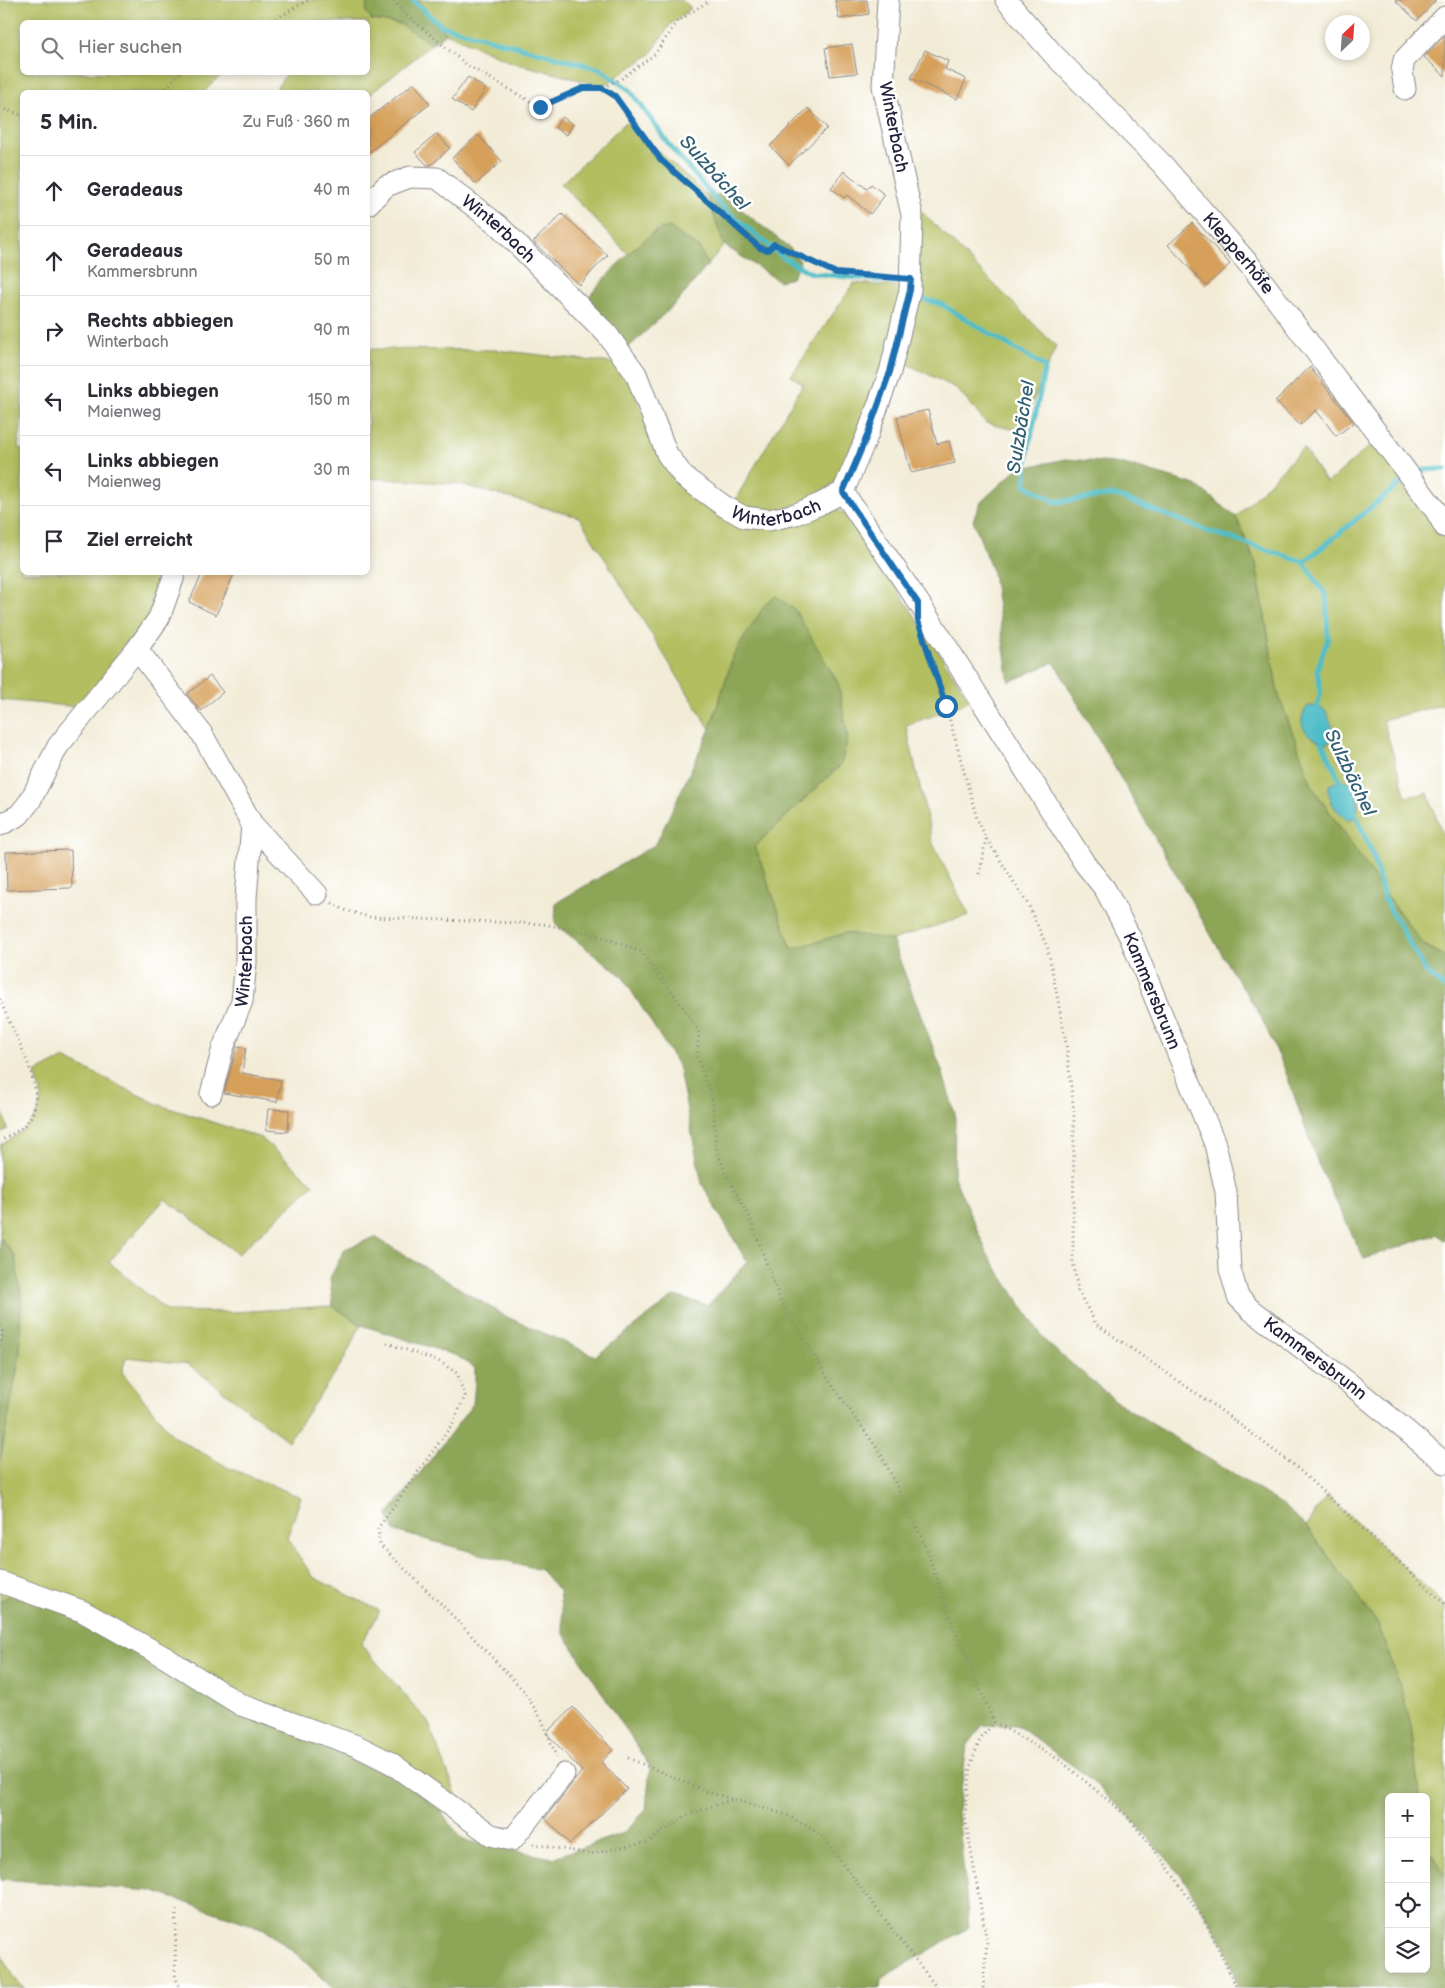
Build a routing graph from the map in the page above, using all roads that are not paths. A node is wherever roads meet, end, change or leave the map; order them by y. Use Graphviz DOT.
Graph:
graph roads {
  1 [pos="888,0"];
  2 [pos="1006,0"];
  3 [pos="1445,17"];
  4 [pos="1405,89"];
  5 [pos="370,202"];
  6 [pos="843,492"];
  7 [pos="1445,527"];
  8 [pos="173,575"];
  9 [pos="137,649"];
  10 [pos="252,824"];
  11 [pos="0,825"];
  12 [pos="317,894"];
  13 [pos="211,1094"];
  14 [pos="1445,1464"];
  15 [pos="0,1582"];
  16 [pos="564,1774"];
  1 -- 6 [label="street, Winterbach"];
  2 -- 7 [label="street, Klepperhöfe"];
  3 -- 4 [label="street"];
  5 -- 6 [label="street, Winterbach"];
  6 -- 14 [label="street, Kammersbrunn"];
  8 -- 9 [label="street"];
  9 -- 10 [label="street"];
  9 -- 11 [label="street"];
  10 -- 12 [label="street"];
  10 -- 13 [label="street, Winterbach"];
  15 -- 16 [label="street"];
}
